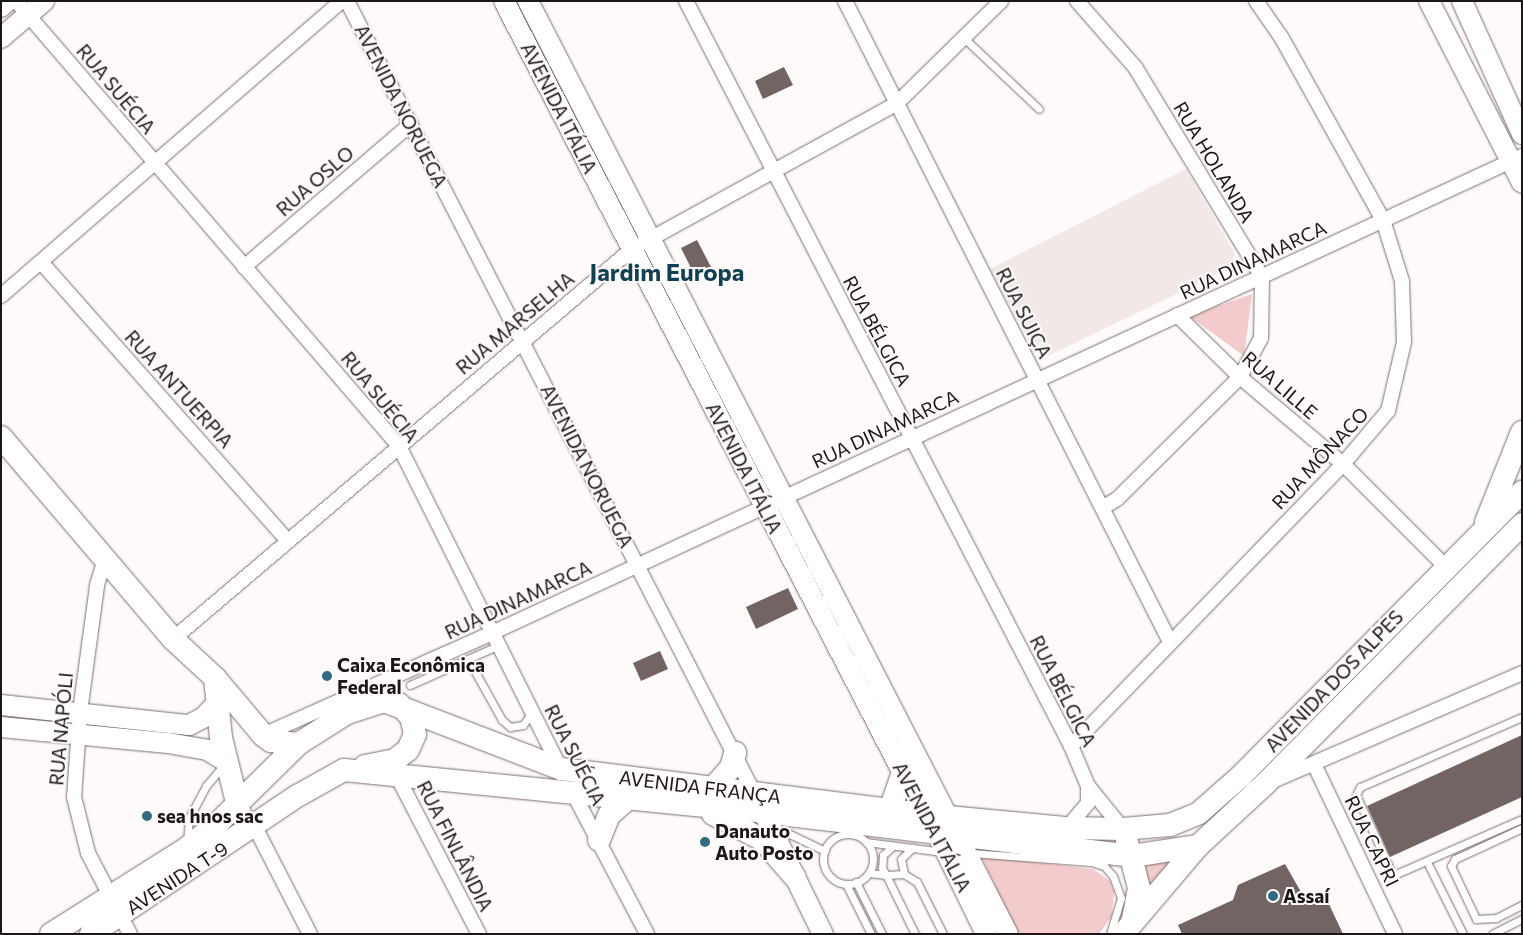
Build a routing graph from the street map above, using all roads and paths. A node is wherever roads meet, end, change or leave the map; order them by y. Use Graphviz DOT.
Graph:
graph roads {
  1 [pos="8,1"];
  2 [pos="44,1"];
  3 [pos="342,1"];
  4 [pos="347,1"];
  5 [pos="504,1"];
  6 [pos="528,1"];
  7 [pos="686,1"];
  8 [pos="844,1"];
  9 [pos="1000,1"];
  10 [pos="1077,1"];
  11 [pos="1256,1"];
  12 [pos="1429,1"];
  13 [pos="1462,1"];
  14 [pos="1,7"];
  15 [pos="22,8"];
  16 [pos="1,38"];
  17 [pos="964,38"];
  18 [pos="896,104"];
  19 [pos="1038,109"];
  20 [pos="410,124"];
  21 [pos="1522,134"];
  22 [pos="1517,159"];
  23 [pos="155,164"];
  24 [pos="771,170"];
  25 [pos="1522,183"];
  26 [pos="1383,220"];
  27 [pos="650,239"];
  28 [pos="632,250"];
  29 [pos="41,262"];
  30 [pos="244,267"];
  31 [pos="1262,277"];
  32 [pos="1,296"];
  33 [pos="1177,315"];
  34 [pos="522,340"];
  35 [pos="1240,377"];
  36 [pos="1036,380"];
  37 [pos="1522,432"];
  38 [pos="1,437"];
  39 [pos="911,437"];
  40 [pos="399,446"];
  41 [pos="1343,464"];
  42 [pos="1522,492"];
  43 [pos="772,501"];
  44 [pos="1102,508"];
  45 [pos="1522,524"];
  46 [pos="1483,531"];
  47 [pos="288,541"];
  48 [pos="105,559"];
  49 [pos="638,565"];
  50 [pos="1445,566"];
  51 [pos="497,638"];
  52 [pos="173,639"];
  53 [pos="1170,642"];
  54 [pos="468,659"];
  55 [pos="443,663"];
  56 [pos="1522,672"];
  57 [pos="215,678"];
  58 [pos="405,695"];
  59 [pos="1,704"];
  60 [pos="216,704"];
  61 [pos="532,711"];
  62 [pos="80,712"];
  63 [pos="1522,717"];
  64 [pos="1,726"];
  65 [pos="79,734"];
  66 [pos="263,735"];
  67 [pos="298,744"];
  68 [pos="1071,746"];
  69 [pos="735,753"];
  70 [pos="227,762"];
  71 [pos="1314,764"];
  72 [pos="561,769"];
  73 [pos="344,770"];
  74 [pos="903,774"];
  75 [pos="397,776"];
  76 [pos="1266,783"];
  77 [pos="1088,786"];
  78 [pos="574,795"];
  79 [pos="704,798"];
  80 [pos="626,800"];
  81 [pos="239,801"];
  82 [pos="763,810"];
  83 [pos="890,810"];
  84 [pos="1522,819"];
  85 [pos="255,827"];
  86 [pos="1067,828"];
  87 [pos="1522,828"];
  88 [pos="1124,829"];
  89 [pos="948,835"];
  90 [pos="598,840"];
  91 [pos="866,842"];
  92 [pos="893,846"];
  93 [pos="1198,846"];
  94 [pos="187,848"];
  95 [pos="912,848"];
  96 [pos="825,851"];
  97 [pos="1132,856"];
  98 [pos="1427,862"];
  99 [pos="869,873"];
  100 [pos="904,874"];
  101 [pos="886,875"];
  102 [pos="794,876"];
  103 [pos="856,882"];
  104 [pos="846,884"];
  105 [pos="1522,906"];
  106 [pos="120,915"];
  107 [pos="1522,919"];
  108 [pos="1128,928"];
  109 [pos="51,934"];
  110 [pos="91,934"];
  111 [pos="310,934"];
  112 [pos="479,934"];
  113 [pos="647,934"];
  114 [pos="822,934"];
  115 [pos="871,934"];
  116 [pos="882,934"];
  117 [pos="915,934"];
  118 [pos="944,934"];
  119 [pos="986,934"];
  120 [pos="1008,934"];
  121 [pos="1110,934"];
  122 [pos="1395,934"];
  123 [pos="1463,934"];
  124 [pos="1492,934"];
  1 -- 14 [label="main road"];
  2 -- 15 [label="main road"];
  3 -- 23 [label="street"];
  4 -- 20 [label="street, AVENIDA NORUEGA"];
  5 -- 28 [label="main road, AVENIDA ITÁLIA"];
  6 -- 27 [label="main road, AVENIDA ITÁLIA"];
  7 -- 24 [label="street, RUA BÉLGICA"];
  8 -- 18 [label="street, RUA SUIÇA"];
  9 -- 17 [label="street, RUA MARSELHA"];
  10 -- 31 [label="street, RUA HOLANDA"];
  11 -- 26 [label="street, RUA MÔNACO"];
  12 -- 22 [label="main road"];
  13 -- 21 [label="main road"];
  15 -- 16 [label="main road"];
  15 -- 23 [label="street, RUA SUÉCIA"];
  17 -- 18 [label="street, RUA MARSELHA"];
  17 -- 19 [label="lane"];
  18 -- 24 [label="street, RUA MARSELHA"];
  18 -- 36 [label="street, RUA SUIÇA"];
  20 -- 30 [label="street, RUA OSLO"];
  20 -- 34 [label="street, AVENIDA NORUEGA"];
  22 -- 25 [label="main road"];
  22 -- 26 [label="street, RUA DINAMARCA"];
  23 -- 29 [label="street"];
  23 -- 30 [label="street, RUA SUÉCIA"];
  24 -- 27 [label="street, RUA MARSELHA"];
  24 -- 39 [label="street, RUA BÉLGICA"];
  26 -- 31 [label="street, RUA DINAMARCA"];
  26 -- 41 [label="street, RUA MÔNACO"];
  27 -- 28 [label="street, RUA MARSELHA"];
  27 -- 43 [label="main road, AVENIDA ITÁLIA"];
  28 -- 34 [label="street, RUA MARSELHA"];
  28 -- 43 [label="main road, AVENIDA ITÁLIA"];
  29 -- 32 [label="street"];
  29 -- 47 [label="street, RUA ANTUERPIA"];
  30 -- 40 [label="street, RUA SUÉCIA"];
  31 -- 33 [label="street, RUA DINAMARCA"];
  31 -- 35 [label="street"];
  33 -- 35 [label="street, RUA LILLE"];
  33 -- 36 [label="street, RUA DINAMARCA"];
  34 -- 40 [label="street, RUA MARSELHA"];
  34 -- 49 [label="street, AVENIDA NORUEGA"];
  35 -- 41 [label="street, RUA LILLE"];
  35 -- 44 [label="street"];
  36 -- 39 [label="street, RUA DINAMARCA"];
  36 -- 44 [label="street, RUA SUIÇA"];
  37 -- 46 [label="main road"];
  38 -- 48 [label="main road"];
  39 -- 43 [label="street, RUA DINAMARCA"];
  39 -- 68 [label="street, RUA BÉLGICA"];
  40 -- 47 [label="street, RUA MARSELHA"];
  40 -- 51 [label="street, RUA SUÉCIA"];
  41 -- 50 [label="street, RUA LILLE"];
  41 -- 53 [label="street, RUA MÔNACO"];
  42 -- 46 [label="main road, AVENIDA DOS ALPES"];
  43 -- 49 [label="street, RUA DINAMARCA"];
  43 -- 74 [label="main road, AVENIDA ITÁLIA"];
  43 -- 89 [label="main road, AVENIDA ITÁLIA"];
  44 -- 53 [label="street, RUA SUIÇA"];
  45 -- 76 [label="main road, AVENIDA DOS ALPES"];
  46 -- 50 [label="main road, AVENIDA DOS ALPES"];
  47 -- 52 [label="street, RUA MARSELHA"];
  48 -- 52 [label="main road"];
  48 -- 62 [label="street, RUA NAPÓLI"];
  49 -- 51 [label="street, RUA DINAMARCA"];
  49 -- 69 [label="street, AVENIDA NORUEGA"];
  50 -- 88 [label="main road, AVENIDA DOS ALPES"];
  51 -- 54 [label="lane"];
  51 -- 55 [label="street, RUA DINAMARCA"];
  51 -- 61 [label="street, RUA SUÉCIA"];
  52 -- 57 [label="main road"];
  53 -- 68 [label="street, RUA MÔNACO"];
  54 -- 55 [label="lane"];
  54 -- 61 [label="lane"];
  55 -- 58 [label="lane"];
  55 -- 66 [label="street, RUA DINAMARCA"];
  56 -- 71 [label="street"];
  57 -- 60 [label="main road"];
  57 -- 66 [label="main road"];
  58 -- 67 [label="main road, AVENIDA FRANÇA"];
  58 -- 72 [label="main road, AVENIDA FRANÇA"];
  58 -- 73 [label="main road, AVENIDA T-9"];
  59 -- 62 [label="main road"];
  60 -- 62 [label="main road"];
  60 -- 70 [label="main road"];
  61 -- 72 [label="street, RUA SUÉCIA"];
  62 -- 65 [label="street, RUA NAPÓLI"];
  63 -- 98 [label="lane"];
  64 -- 65 [label="main road"];
  65 -- 70 [label="main road"];
  65 -- 106 [label="street, RUA NAPÓLI"];
  66 -- 67 [label="main road"];
  67 -- 81 [label="main road, AVENIDA T-9"];
  68 -- 77 [label="street, RUA BÉLGICA"];
  69 -- 79 [label="main road"];
  69 -- 82 [label="street, AVENIDA NORUEGA"];
  70 -- 81 [label="main road"];
  70 -- 94 [label="lane"];
  71 -- 76 [label="street"];
  71 -- 122 [label="street, RUA CAPRI"];
  72 -- 78 [label="street, RUA SUÉCIA"];
  72 -- 79 [label="main road, AVENIDA FRANÇA"];
  73 -- 75 [label="main road"];
  73 -- 85 [label="main road, AVENIDA T-9"];
  74 -- 83 [label="main road"];
  74 -- 89 [label="main road, AVENIDA ITÁLIA"];
  75 -- 78 [label="main road, AVENIDA FRANÇA"];
  75 -- 112 [label="street, RUA FINLÂNDIA"];
  76 -- 93 [label="main road, AVENIDA DOS ALPES"];
  77 -- 86 [label="street"];
  77 -- 88 [label="street, RUA BÉLGICA"];
  78 -- 80 [label="main road, AVENIDA FRANÇA"];
  78 -- 90 [label="street, RUA SUÉCIA"];
  79 -- 80 [label="main road, AVENIDA FRANÇA"];
  79 -- 82 [label="main road, AVENIDA FRANÇA"];
  79 -- 102 [label="main road"];
  80 -- 90 [label="main road"];
  81 -- 85 [label="main road"];
  81 -- 94 [label="main road, AVENIDA T-9"];
  82 -- 83 [label="main road, AVENIDA FRANÇA"];
  82 -- 89 [label="main road, AVENIDA FRANÇA"];
  82 -- 96 [label="lane"];
  82 -- 102 [label="main road, AVENIDA NORUEGA"];
  83 -- 89 [label="main road, AVENIDA FRANÇA"];
  84 -- 98 [label="lane"];
  85 -- 106 [label="main road, AVENIDA T-9"];
  85 -- 111 [label="street"];
  86 -- 88 [label="main road, AVENIDA FRANÇA"];
  86 -- 89 [label="main road, AVENIDA FRANÇA"];
  87 -- 105 [label="lane"];
  88 -- 97 [label="main road"];
  89 -- 95 [label="lane"];
  89 -- 97 [label="main road, AVENIDA FRANÇA"];
  89 -- 119 [label="main road, AVENIDA ITÁLIA"];
  89 -- 120 [label="main road, AVENIDA ITÁLIA"];
  89 -- 121 [label="lane"];
  90 -- 113 [label="street, RUA SUÉCIA"];
  91 -- 92 [label="lane"];
  91 -- 96 [label="lane"];
  91 -- 99 [label="lane"];
  92 -- 95 [label="lane"];
  92 -- 101 [label="lane"];
  93 -- 97 [label="main road, AVENIDA FRANÇA"];
  93 -- 108 [label="main road, AVENIDA DOS ALPES"];
  94 -- 106 [label="main road, AVENIDA T-9"];
  95 -- 100 [label="lane"];
  96 -- 104 [label="lane"];
  97 -- 108 [label="main road"];
  98 -- 123 [label="lane"];
  99 -- 101 [label="lane"];
  99 -- 103 [label="lane"];
  100 -- 101 [label="lane"];
  100 -- 118 [label="lane"];
  101 -- 117 [label="lane"];
  102 -- 114 [label="main road, AVENIDA NORUEGA"];
  103 -- 104 [label="lane"];
  103 -- 116 [label="lane"];
  104 -- 115 [label="lane"];
  106 -- 109 [label="main road, AVENIDA T-9"];
  106 -- 110 [label="main road, AVENIDA T-9"];
  107 -- 124 [label="lane"];
}
